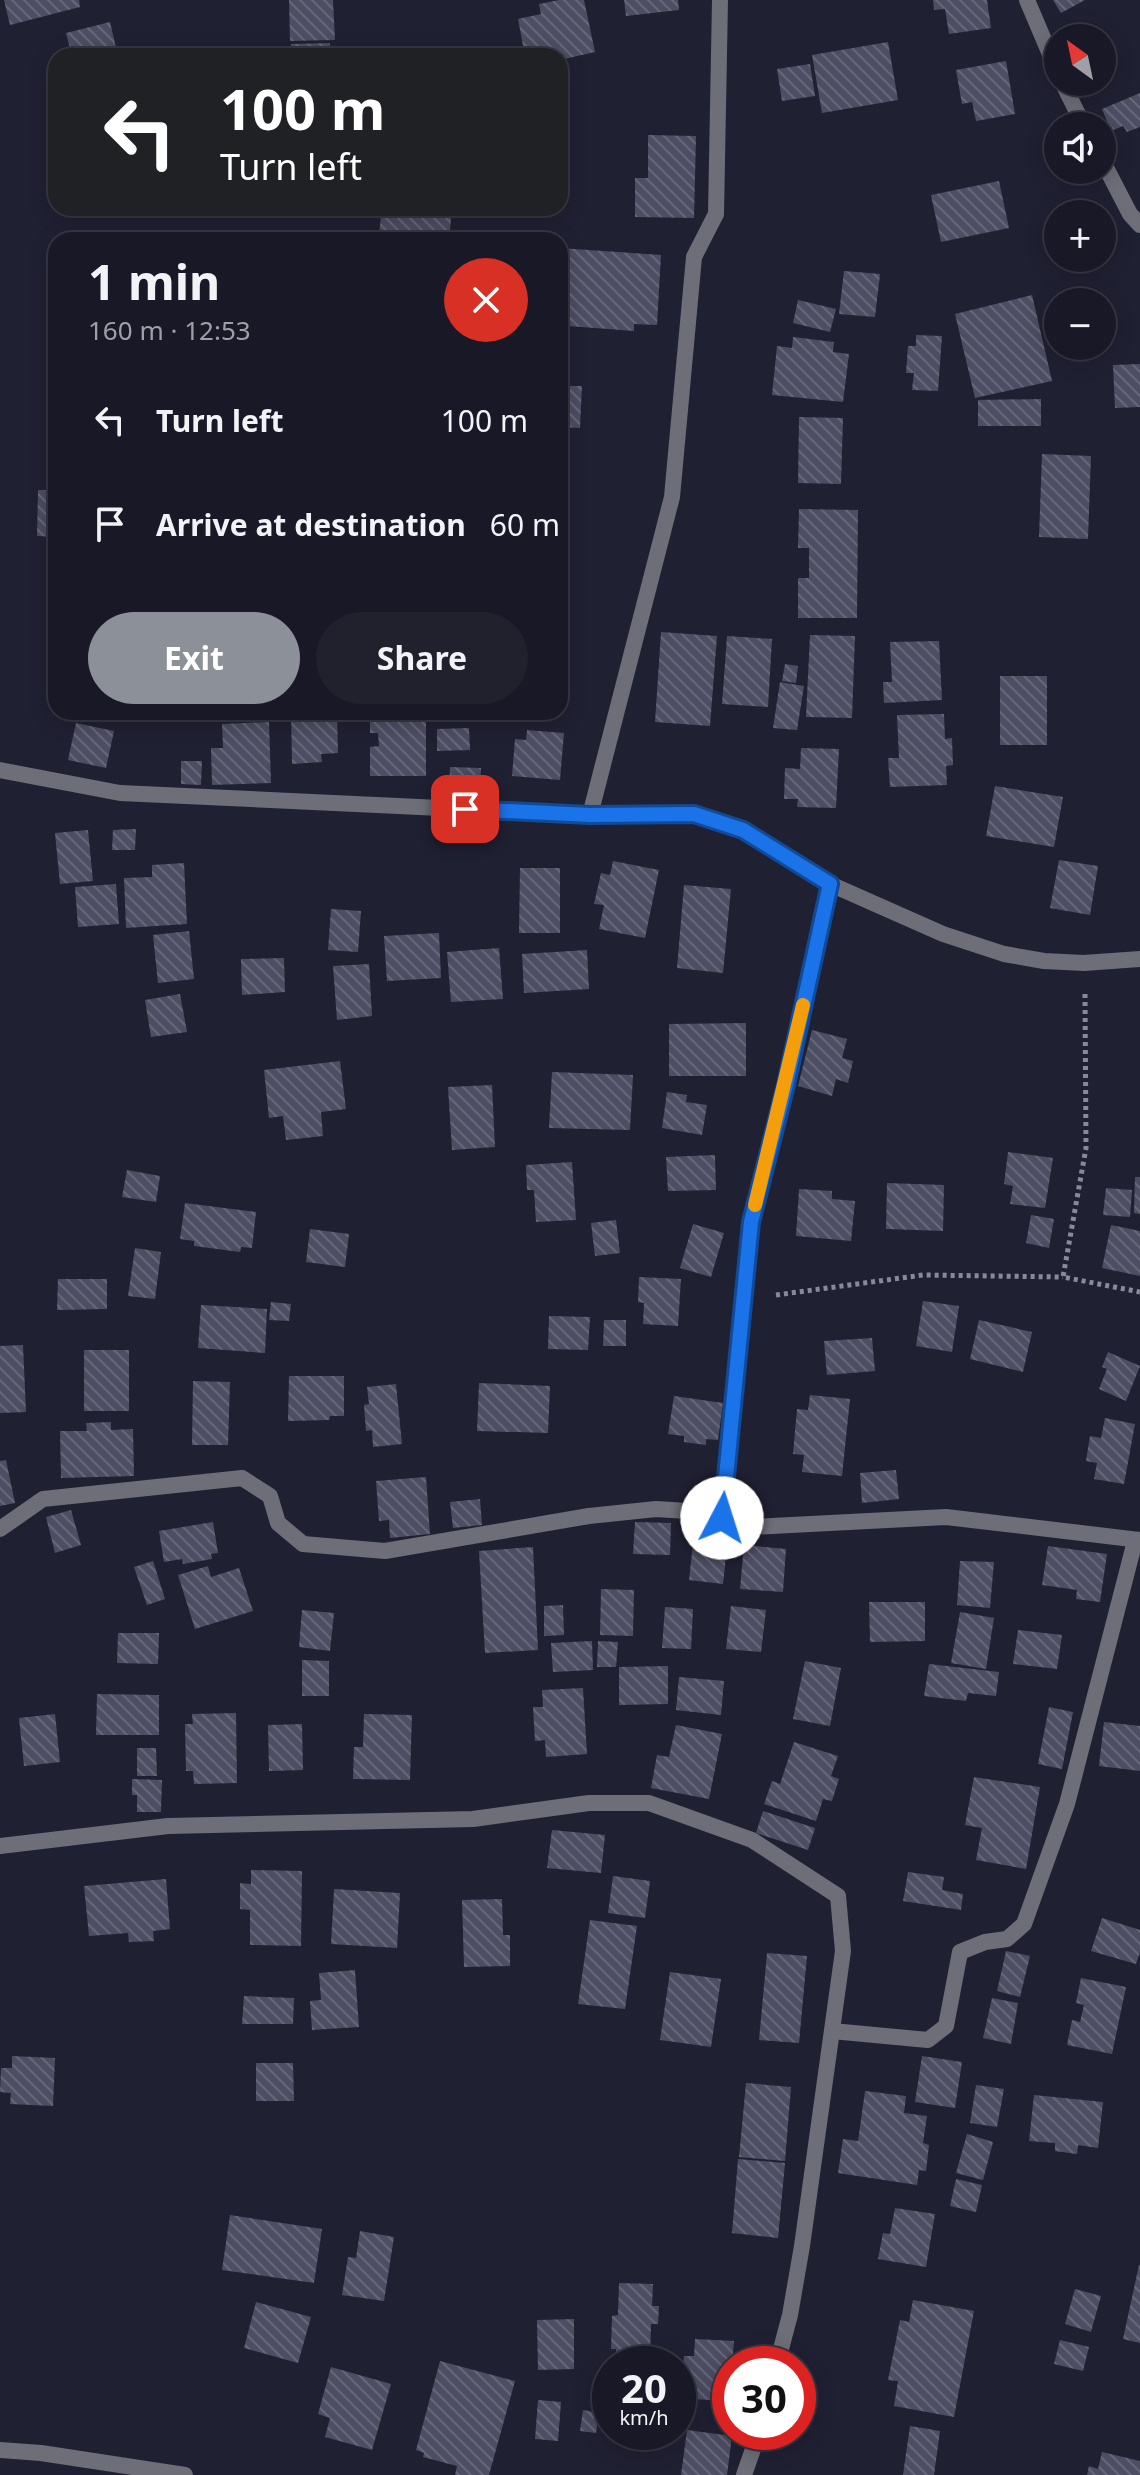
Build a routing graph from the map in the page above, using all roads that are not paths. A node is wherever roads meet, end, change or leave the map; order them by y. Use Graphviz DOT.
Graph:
graph roads {
  1 [pos="720,0"];
  2 [pos="1027,0"];
  3 [pos="1044,40"];
  4 [pos="1114,184"];
  5 [pos="1140,225"];
  6 [pos="0,770"];
  7 [pos="590,815"];
  8 [pos="830,884"];
  9 [pos="1140,959"];
  10 [pos="722,1518"];
  11 [pos="0,1529"];
  12 [pos="1138,1540"];
  13 [pos="0,1846"];
  14 [pos="832,2031"];
  15 [pos="782,2346"];
  16 [pos="0,2450"];
  17 [pos="753,2450"];
  18 [pos="185,2475"];
  19 [pos="744,2475"];
  1 -- 7 [label="street"];
  2 -- 3 [label="street"];
  4 -- 5 [label="street"];
  6 -- 7 [label="street"];
  7 -- 8 [label="street"];
  8 -- 9 [label="street"];
  8 -- 10 [label="street"];
  10 -- 11 [label="street"];
  10 -- 12 [label="street"];
  12 -- 14 [label="street"];
  13 -- 14 [label="street"];
  14 -- 15 [label="street"];
  16 -- 18 [label="street"];
  17 -- 19 [label="street"];
}
